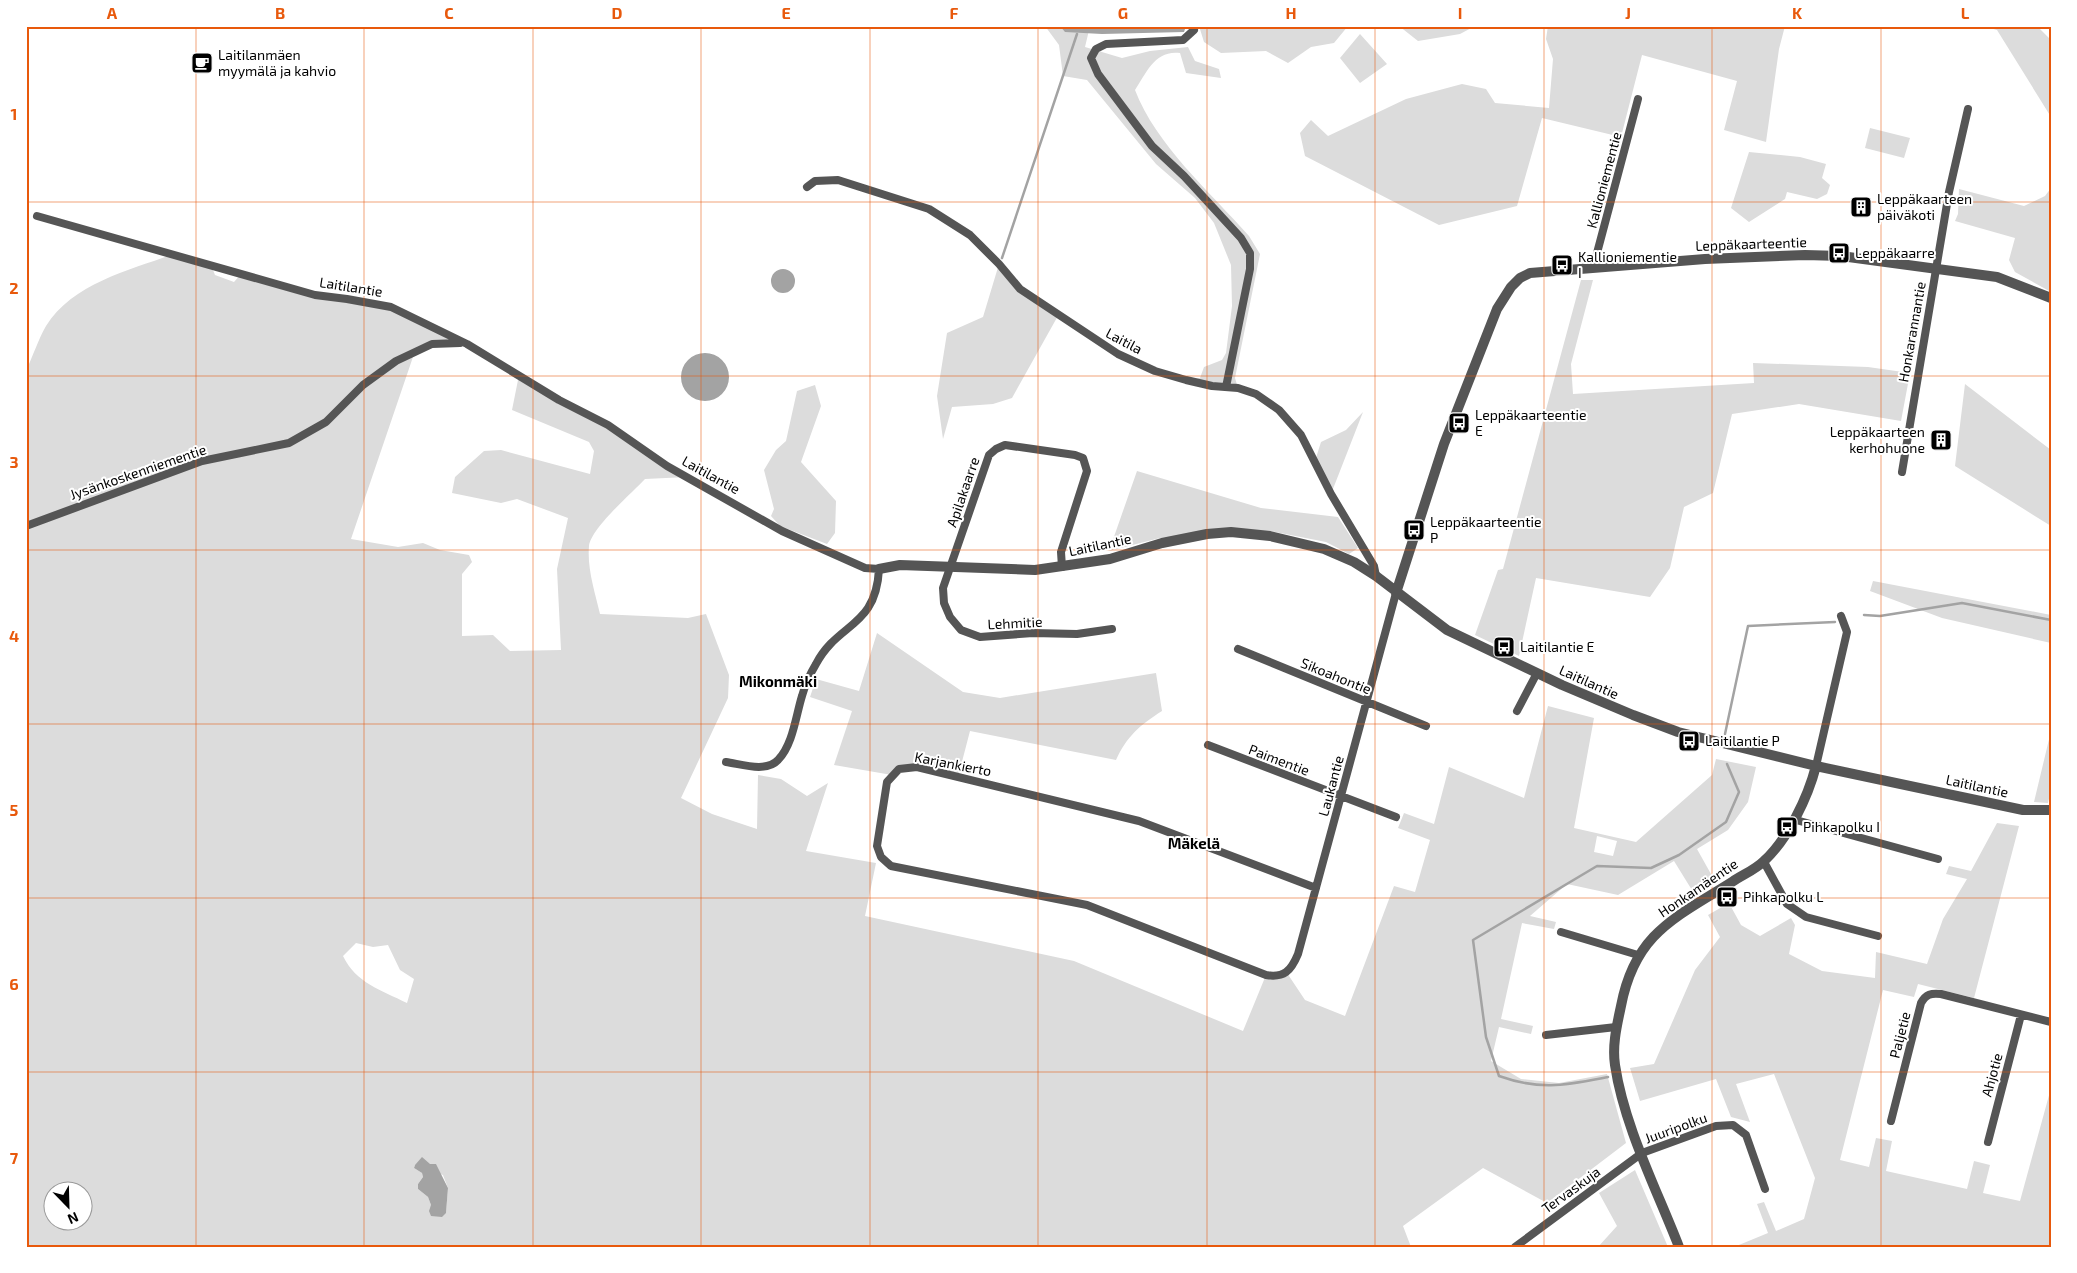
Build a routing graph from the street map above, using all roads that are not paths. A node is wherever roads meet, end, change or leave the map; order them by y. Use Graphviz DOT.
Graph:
graph roads {
  1 [pos="1194,30"];
  2 [pos="1638,99"];
  3 [pos="1968,109"];
  4 [pos="808,187"];
  5 [pos="37,216"];
  6 [pos="1936,267"];
  7 [pos="1593,268"];
  8 [pos="2051,298"];
  9 [pos="467,344"];
  10 [pos="1226,387"];
  11 [pos="1902,472"];
  12 [pos="26,526"];
  13 [pos="951,567"];
  14 [pos="1062,567"];
  15 [pos="878,569"];
  16 [pos="1376,576"];
  17 [pos="1396,594"];
  18 [pos="1841,616"];
  19 [pos="1112,629"];
  20 [pos="1238,649"];
  21 [pos="1536,673"];
  22 [pos="1367,702"];
  23 [pos="1517,711"];
  24 [pos="1426,726"];
  25 [pos="1208,746"];
  26 [pos="726,762"];
  27 [pos="1816,766"];
  28 [pos="1340,797"];
  29 [pos="2051,810"];
  30 [pos="1396,817"];
  31 [pos="1796,820"];
  32 [pos="1938,859"];
  33 [pos="1764,862"];
  34 [pos="1316,888"];
  35 [pos="1561,932"];
  36 [pos="1878,936"];
  37 [pos="1638,955"];
  38 [pos="1277,977"];
  39 [pos="2021,1015"];
  40 [pos="2051,1022"];
  41 [pos="1616,1028"];
  42 [pos="1546,1035"];
  43 [pos="1891,1121"];
  44 [pos="1988,1142"];
  45 [pos="1642,1153"];
  46 [pos="1765,1190"];
  47 [pos="1515,1247"];
  48 [pos="1679,1247"];
  1 -- 10 [label="street"];
  2 -- 7 [label="street, Kallioniementie"];
  3 -- 6 [label="street, Honkarannantie"];
  4 -- 10 [label="street, Laitila"];
  5 -- 9 [label="street, Laitilantie"];
  6 -- 7 [label="street, Leppäkaarteentie"];
  6 -- 8 [label="street, Leppäkaarteentie"];
  6 -- 11 [label="street, Honkarannantie"];
  7 -- 17 [label="street, Leppäkaarteentie"];
  9 -- 12 [label="street, Jysänkoskenniementie"];
  9 -- 15 [label="street, Laitilantie"];
  10 -- 16 [label="street, Laitila"];
  13 -- 14 [label="street, Laitilantie"];
  13 -- 14 [label="street, Apilakaarre"];
  13 -- 15 [label="street, Laitilantie"];
  13 -- 19 [label="street, Lehmitie"];
  14 -- 16 [label="street, Laitilantie"];
  15 -- 26 [label="street"];
  16 -- 17 [label="street, Laitilantie"];
  17 -- 21 [label="street, Laitilantie"];
  17 -- 22 [label="street, Laukantie"];
  18 -- 27 [label="street, Honkamäentie"];
  20 -- 22 [label="street, Sikoahontie"];
  21 -- 23 [label="street"];
  21 -- 27 [label="street, Laitilantie"];
  22 -- 24 [label="street, Sikoahontie"];
  22 -- 28 [label="street, Laukantie"];
  25 -- 28 [label="street, Paimentie"];
  27 -- 29 [label="street, Laitilantie"];
  27 -- 31 [label="street, Honkamäentie"];
  28 -- 30 [label="street, Paimentie"];
  28 -- 34 [label="street, Laukantie"];
  31 -- 32 [label="street"];
  31 -- 33 [label="street, Honkamäentie"];
  33 -- 36 [label="street"];
  33 -- 37 [label="street, Honkamäentie"];
  34 -- 38 [label="street, Laukantie"];
  34 -- 38 [label="street, Karjankierto"];
  35 -- 37 [label="street"];
  37 -- 41 [label="street, Honkamäentie"];
  39 -- 40 [label="street, Paljetie"];
  39 -- 43 [label="street, Paljetie"];
  39 -- 44 [label="street, Ahjotie"];
  41 -- 42 [label="street"];
  41 -- 45 [label="street, Honkamäentie"];
  45 -- 46 [label="street, Juuripolku"];
  45 -- 47 [label="street, Tervaskuja"];
  45 -- 48 [label="street, Honkamäentie"];
}
